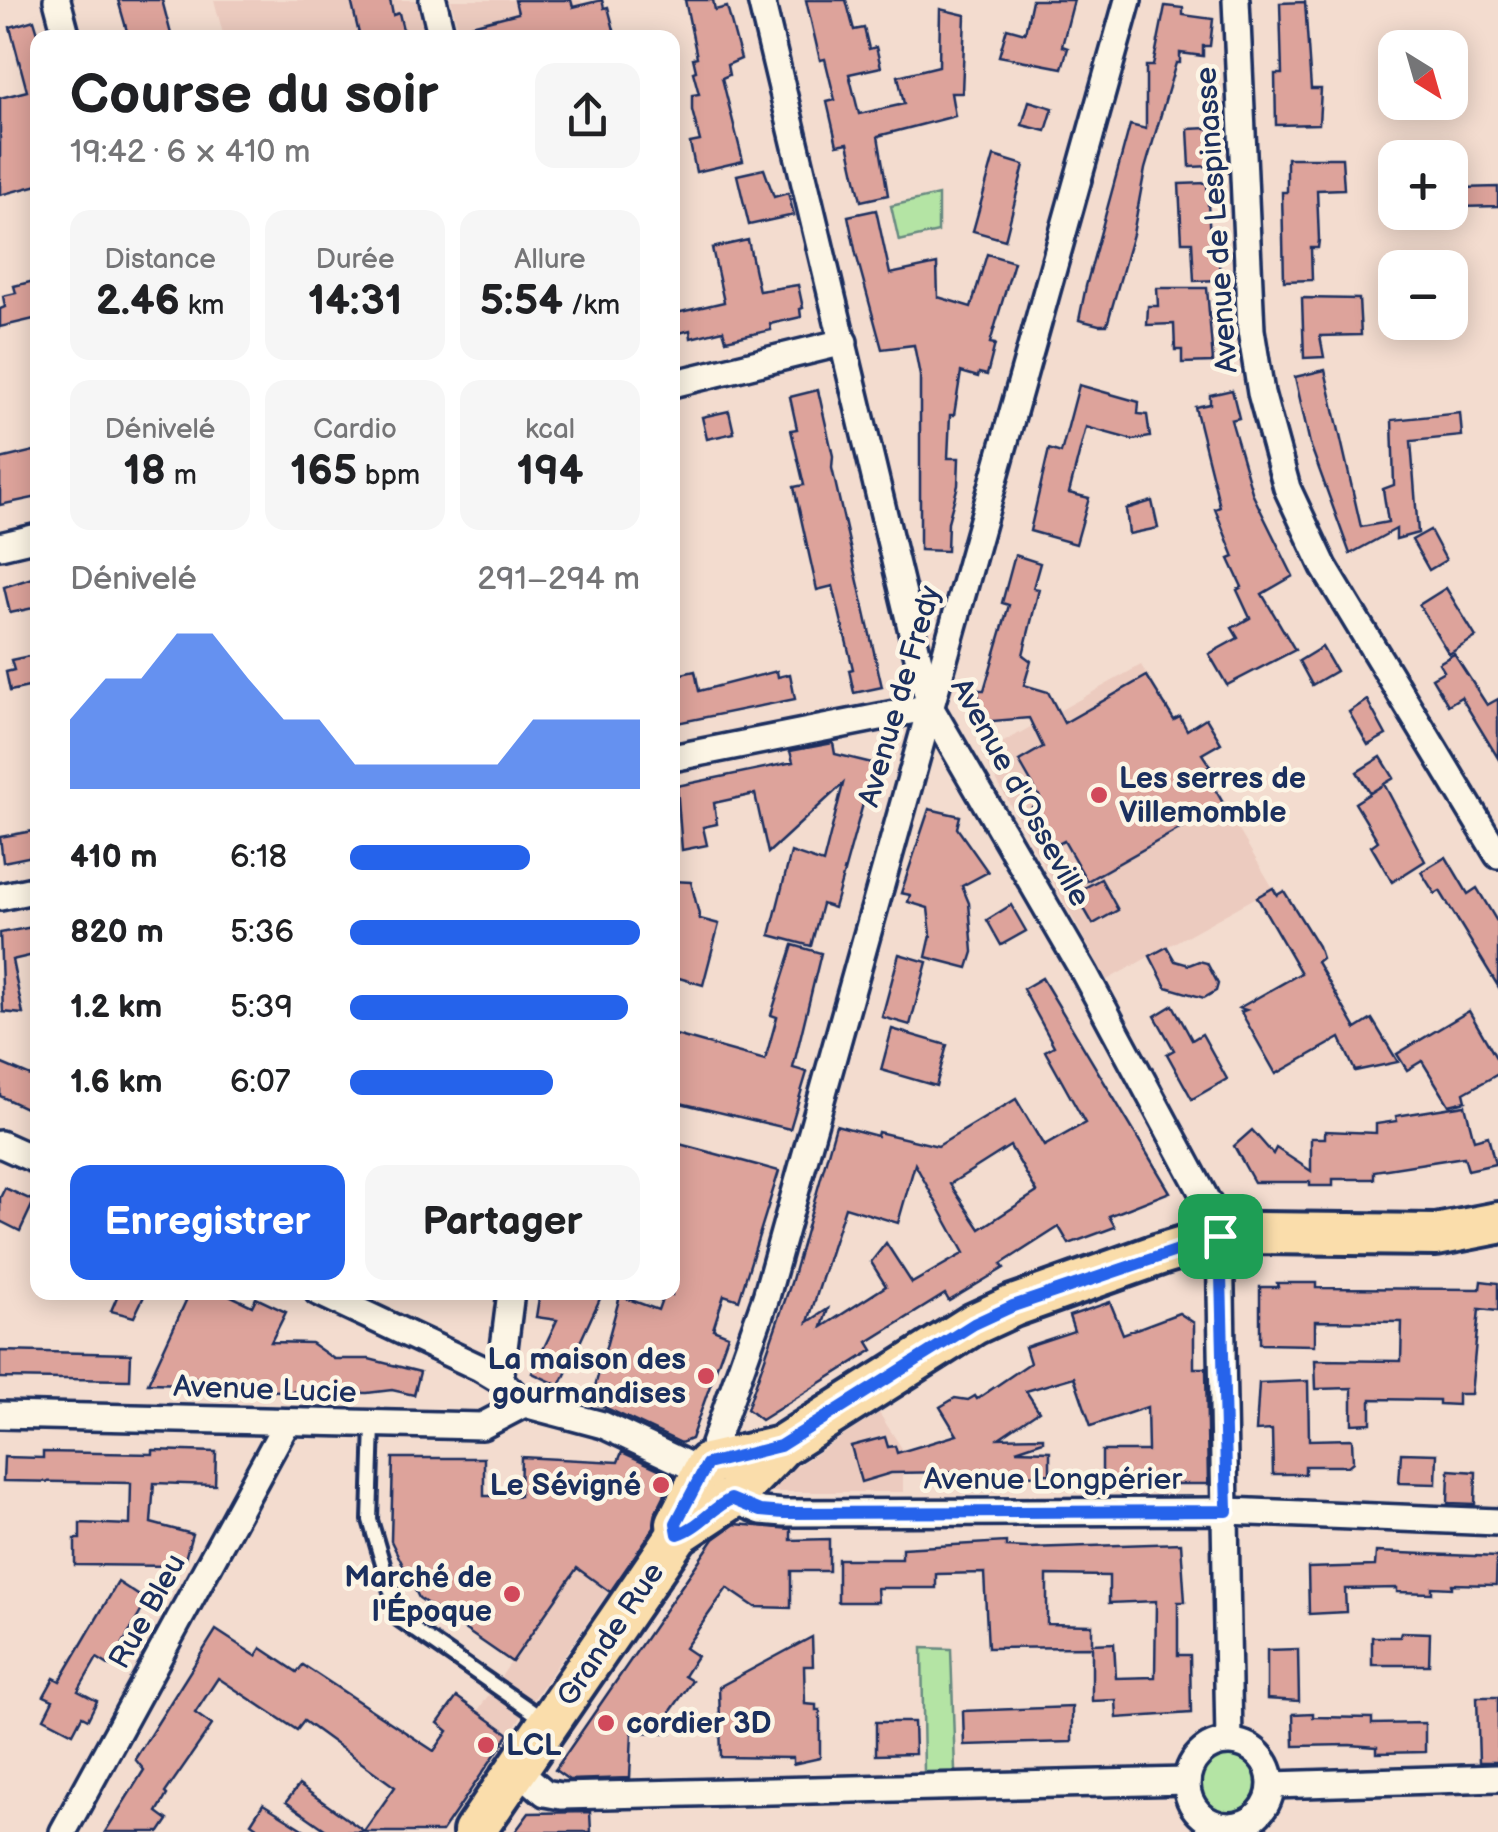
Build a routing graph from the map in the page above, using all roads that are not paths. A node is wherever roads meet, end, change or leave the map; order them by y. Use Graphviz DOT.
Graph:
graph roads {
  1 [pos="57,0"];
  2 [pos="433,0"];
  3 [pos="761,0"];
  4 [pos="1128,0"];
  5 [pos="1236,0"];
  6 [pos="64,30"];
  7 [pos="440,30"];
  8 [pos="844,342"];
  9 [pos="680,382"];
  10 [pos="30,539"];
  11 [pos="0,546"];
  12 [pos="930,707"];
  13 [pos="680,756"];
  14 [pos="1498,855"];
  15 [pos="30,891"];
  16 [pos="0,897"];
  17 [pos="0,1144"];
  18 [pos="30,1157"];
  19 [pos="1498,1222"];
  20 [pos="1220,1236"];
  21 [pos="335,1300"];
  22 [pos="510,1300"];
  23 [pos="500,1380"];
  24 [pos="524,1404"];
  25 [pos="0,1415"];
  26 [pos="287,1422"];
  27 [pos="374,1424"];
  28 [pos="719,1479"];
  29 [pos="1227,1511"];
  30 [pos="1498,1522"];
  31 [pos="549,1723"];
  32 [pos="1228,1741"];
  33 [pos="516,1769"];
  34 [pos="1498,1778"];
  35 [pos="1186,1781"];
  36 [pos="1272,1785"];
  37 [pos="1228,1829"];
  38 [pos="64,1832"];
  39 [pos="474,1832"];
  1 -- 6 [label="street"];
  2 -- 7 [label="street"];
  3 -- 8 [label="street, Avenue d'Osseville"];
  4 -- 12 [label="street, Avenue de Fredy"];
  5 -- 14 [label="street, Avenue de Lespinasse"];
  8 -- 9 [label="street"];
  8 -- 12 [label="street, Avenue d'Osseville"];
  10 -- 11 [label="street"];
  12 -- 13 [label="street"];
  12 -- 20 [label="street, Avenue d'Osseville"];
  12 -- 28 [label="street, Avenue de Fredy"];
  15 -- 16 [label="street"];
  17 -- 18 [label="street"];
  19 -- 20 [label="main road"];
  20 -- 28 [label="main road"];
  20 -- 29 [label="street"];
  21 -- 23 [label="street"];
  22 -- 23 [label="street"];
  23 -- 24 [label="street"];
  24 -- 27 [label="street, Avenue Lucie"];
  24 -- 28 [label="street, Avenue Longpérier"];
  25 -- 26 [label="street, Avenue Lucie"];
  26 -- 27 [label="street, Avenue Lucie"];
  26 -- 38 [label="street, Rue Bleu"];
  27 -- 31 [label="lane"];
  28 -- 29 [label="street, Avenue Longpérier"];
  28 -- 31 [label="main road, Grande Rue"];
  29 -- 30 [label="street, Avenue Longpérier"];
  29 -- 32 [label="street"];
  31 -- 33 [label="main road, Grande Rue"];
  32 -- 35 [label="street"];
  32 -- 36 [label="street"];
  33 -- 35 [label="street"];
  33 -- 39 [label="main road, Grande Rue"];
  34 -- 36 [label="street"];
  35 -- 37 [label="street"];
  36 -- 37 [label="street"];
}
